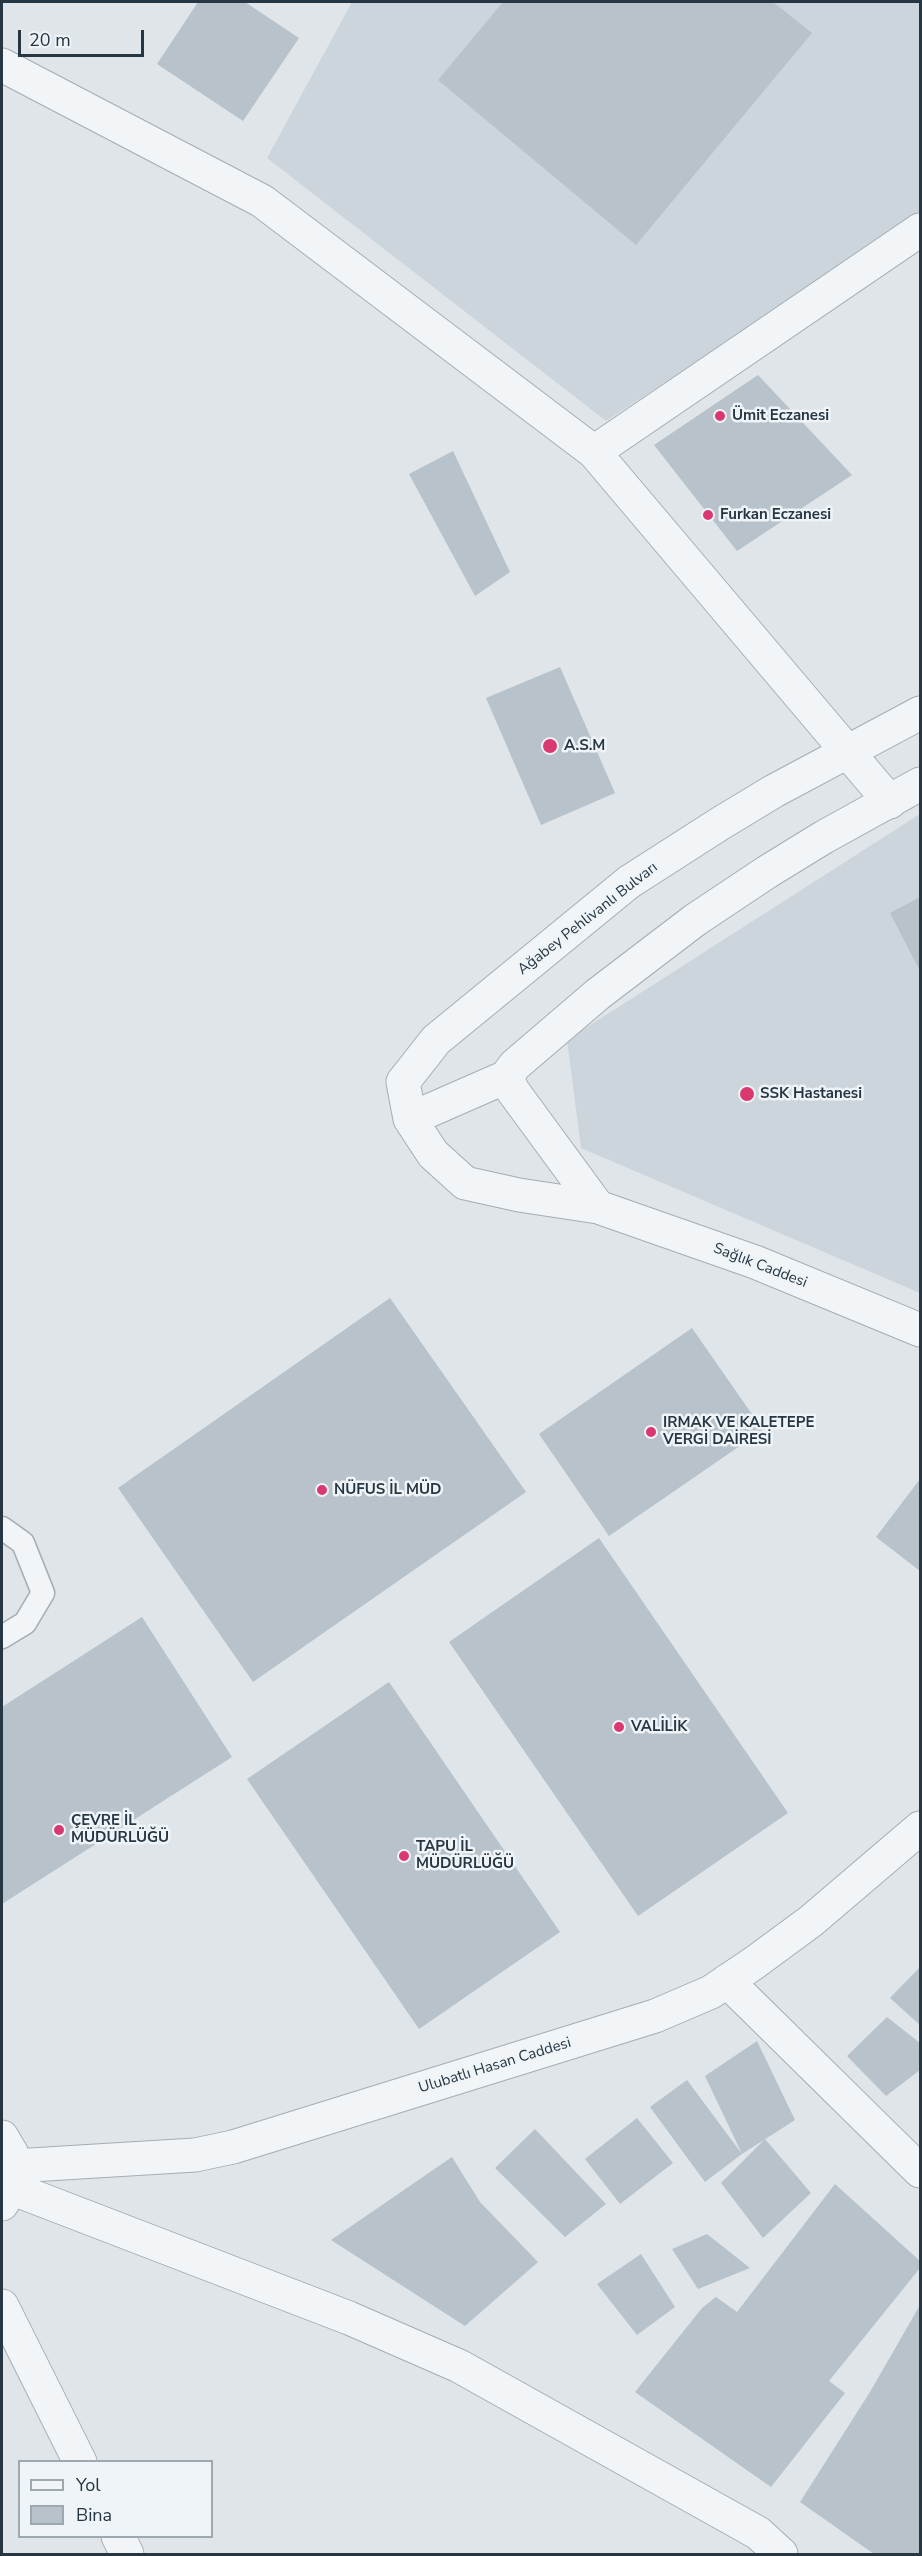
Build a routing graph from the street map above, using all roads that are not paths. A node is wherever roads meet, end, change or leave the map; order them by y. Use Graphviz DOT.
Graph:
graph roads {
  1 [pos="2,65"];
  2 [pos="921,230"];
  3 [pos="594,452"];
  4 [pos="921,713"];
  5 [pos="849,752"];
  6 [pos="921,784"];
  7 [pos="890,802"];
  8 [pos="507,1077"];
  9 [pos="410,1119"];
  10 [pos="598,1207"];
  11 [pos="921,1330"];
  12 [pos="2,1528"];
  13 [pos="2,1637"];
  14 [pos="921,1828"];
  15 [pos="727,1981"];
  16 [pos="921,2171"];
  17 [pos="7,2174"];
  18 [pos="2,2306"];
  19 [pos="79,2460"];
  20 [pos="119,2538"];
  21 [pos="127,2554"];
  22 [pos="781,2554"];
  1 -- 3 [label="street"];
  2 -- 3 [label="street"];
  3 -- 5 [label="street"];
  4 -- 5 [label="street, Ağabey Pehlivanlı Bulvarı"];
  5 -- 7 [label="street"];
  5 -- 9 [label="street, Ağabey Pehlivanlı Bulvarı"];
  6 -- 7 [label="street"];
  7 -- 8 [label="street"];
  8 -- 9 [label="street"];
  8 -- 10 [label="street"];
  9 -- 10 [label="street, Sağlık Caddesi"];
  10 -- 11 [label="street, Sağlık Caddesi"];
  12 -- 13 [label="lane"];
  14 -- 15 [label="street, Ulubatlı Hasan Caddesi"];
  15 -- 16 [label="street"];
  15 -- 17 [label="street, Ulubatlı Hasan Caddesi"];
  17 -- 22 [label="street"];
  18 -- 19 [label="street"];
  20 -- 21 [label="street"];
}
